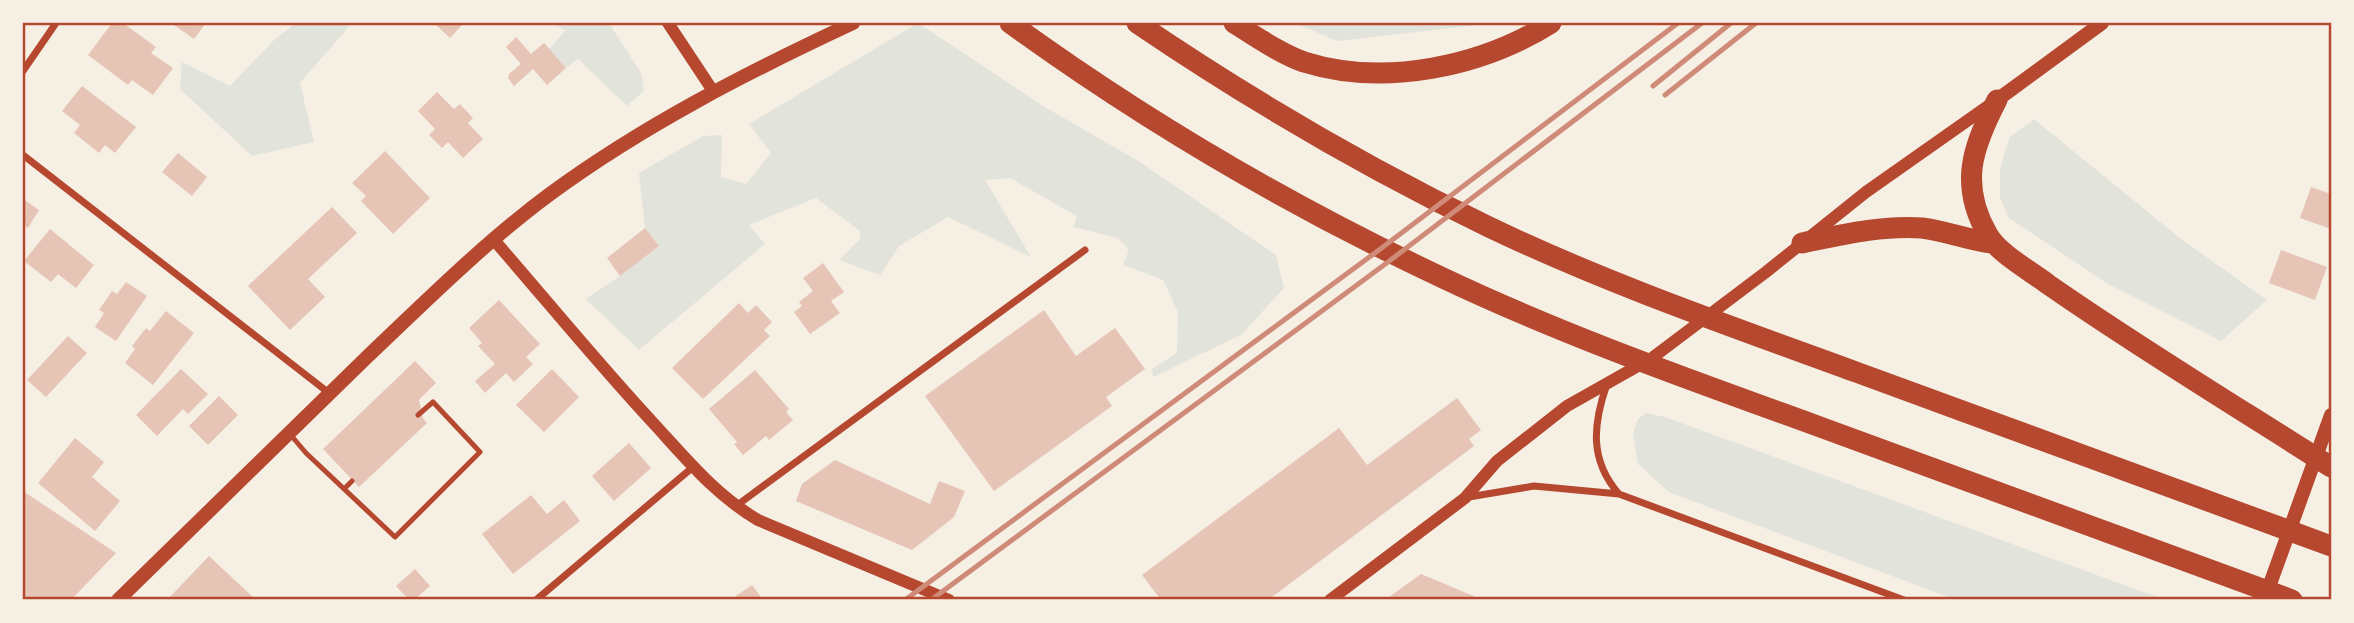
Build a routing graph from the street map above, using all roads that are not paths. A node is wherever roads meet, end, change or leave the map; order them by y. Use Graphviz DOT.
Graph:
graph roads {
  1 [pos="56,23"];
  2 [pos="668,23"];
  3 [pos="853,23"];
  4 [pos="1010,23"];
  5 [pos="1137,23"];
  6 [pos="1234,23"];
  7 [pos="1551,23"];
  8 [pos="2102,23"];
  9 [pos="23,71"];
  10 [pos="713,91"];
  11 [pos="1997,100"];
  12 [pos="23,155"];
  13 [pos="494,240"];
  14 [pos="1802,243"];
  15 [pos="1992,243"];
  16 [pos="1085,250"];
  17 [pos="1607,384"];
  18 [pos="329,394"];
  19 [pos="418,415"];
  20 [pos="2331,415"];
  21 [pos="289,433"];
  22 [pos="694,467"];
  23 [pos="2331,467"];
  24 [pos="352,481"];
  25 [pos="344,489"];
  26 [pos="1619,494"];
  27 [pos="1465,498"];
  28 [pos="735,507"];
  29 [pos="2331,546"];
  30 [pos="1884,597"];
  31 [pos="118,600"];
  32 [pos="536,600"];
  33 [pos="949,600"];
  34 [pos="1330,600"];
  35 [pos="1904,600"];
  36 [pos="2264,600"];
  37 [pos="2292,600"];
  1 -- 9 [label="street"];
  2 -- 10 [label="street"];
  3 -- 10 [label="main road"];
  4 -- 37 [label="highway"];
  5 -- 29 [label="highway"];
  6 -- 7 [label="highway"];
  8 -- 11 [label="main road"];
  10 -- 13 [label="main road"];
  11 -- 14 [label="street"];
  11 -- 15 [label="highway"];
  12 -- 18 [label="street"];
  13 -- 18 [label="main road"];
  13 -- 22 [label="street"];
  14 -- 15 [label="highway"];
  14 -- 17 [label="street"];
  15 -- 23 [label="highway"];
  16 -- 28 [label="street"];
  17 -- 26 [label="street"];
  17 -- 27 [label="street"];
  18 -- 21 [label="main road"];
  19 -- 25 [label="lane"];
  20 -- 36 [label="main road"];
  21 -- 25 [label="lane"];
  21 -- 31 [label="main road"];
  22 -- 28 [label="street"];
  22 -- 32 [label="street"];
  24 -- 25 [label="lane"];
  26 -- 27 [label="street"];
  26 -- 30 [label="street"];
  27 -- 34 [label="street"];
  28 -- 33 [label="street"];
  30 -- 35 [label="street"];
}
